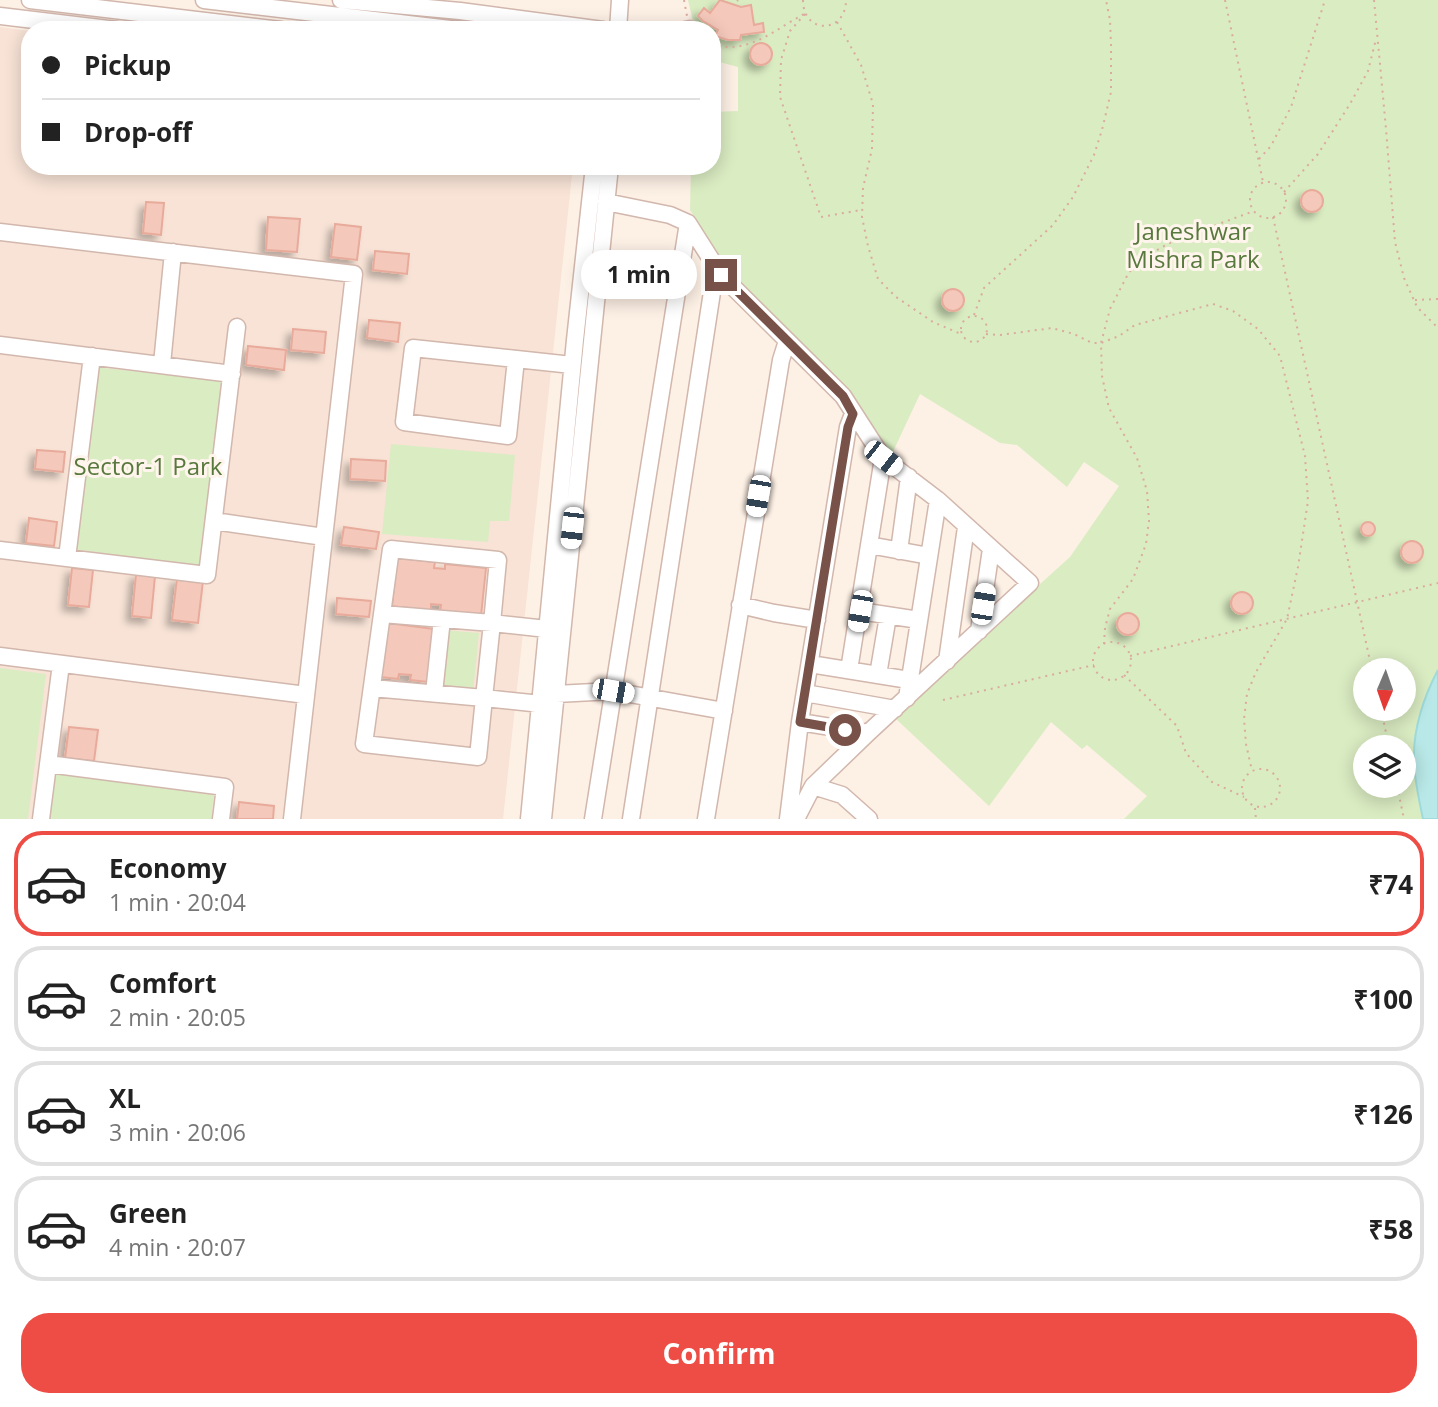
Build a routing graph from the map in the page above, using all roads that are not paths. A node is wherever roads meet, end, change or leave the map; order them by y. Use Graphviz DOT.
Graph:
graph roads {
  1 [pos="30,0"];
  2 [pos="204,0"];
  3 [pos="620,0"];
  4 [pos="460,5"];
  5 [pos="352,11"];
  6 [pos="0,16"];
  7 [pos="42,21"];
  8 [pos="206,21"];
  9 [pos="408,21"];
  10 [pos="552,21"];
  11 [pos="619,21"];
  12 [pos="593,175"];
  13 [pos="609,175"];
  14 [pos="606,202"];
  15 [pos="688,223"];
  16 [pos="0,232"];
  17 [pos="173,252"];
  18 [pos="721,275"];
  19 [pos="237,327"];
  20 [pos="787,341"];
  21 [pos="0,346"];
  22 [pos="92,356"];
  23 [pos="516,359"];
  24 [pos="162,364"];
  25 [pos="572,365"];
  26 [pos="232,374"];
  27 [pos="853,414"];
  28 [pos="883,458"];
  29 [pos="909,478"];
  30 [pos="937,500"];
  31 [pos="214,522"];
  32 [pos="966,527"];
  33 [pos="324,537"];
  34 [pos="869,545"];
  35 [pos="991,549"];
  36 [pos="0,550"];
  37 [pos="899,551"];
  38 [pos="929,556"];
  39 [pos="67,558"];
  40 [pos="740,605"];
  41 [pos="860,611"];
  42 [pos="382,614"];
  43 [pos="888,615"];
  44 [pos="442,619"];
  45 [pos="817,620"];
  46 [pos="919,620"];
  47 [pos="492,623"];
  48 [pos="547,629"];
  49 [pos="979,631"];
  50 [pos="0,656"];
  51 [pos="947,661"];
  52 [pos="61,664"];
  53 [pos="810,664"];
  54 [pos="849,670"];
  55 [pos="878,675"];
  56 [pos="909,680"];
  57 [pos="372,688"];
  58 [pos="613,691"];
  59 [pos="433,693"];
  60 [pos="805,693"];
  61 [pos="556,694"];
  62 [pos="306,695"];
  63 [pos="484,698"];
  64 [pos="649,698"];
  65 [pos="901,703"];
  66 [pos="541,704"];
  67 [pos="724,711"];
  68 [pos="800,722"];
  69 [pos="868,733"];
  70 [pos="48,764"];
  71 [pos="813,786"];
  72 [pos="41,819"];
  73 [pos="220,819"];
  74 [pos="292,819"];
  75 [pos="529,819"];
  76 [pos="543,819"];
  77 [pos="593,819"];
  78 [pos="631,819"];
  79 [pos="706,819"];
  80 [pos="788,819"];
  81 [pos="796,819"];
  82 [pos="869,819"];
  1 -- 8 [label="street"];
  2 -- 5 [label="street"];
  3 -- 11 [label="street"];
  4 -- 5 [label="street"];
  4 -- 10 [label="street"];
  5 -- 9 [label="street"];
  6 -- 7 [label="street"];
  12 -- 25 [label="street"];
  13 -- 14 [label="street"];
  14 -- 15 [label="street"];
  14 -- 61 [label="street"];
  15 -- 18 [label="street"];
  15 -- 58 [label="street"];
  16 -- 17 [label="street"];
  17 -- 24 [label="street"];
  17 -- 33 [label="street"];
  18 -- 20 [label="street"];
  18 -- 64 [label="street"];
  19 -- 26 [label="street"];
  20 -- 27 [label="street"];
  20 -- 40 [label="street"];
  21 -- 22 [label="street"];
  22 -- 24 [label="street"];
  22 -- 39 [label="street"];
  23 -- 23 [label="street"];
  23 -- 25 [label="street"];
  24 -- 26 [label="street"];
  25 -- 48 [label="street"];
  26 -- 31 [label="street"];
  27 -- 28 [label="street"];
  27 -- 45 [label="street"];
  28 -- 29 [label="street"];
  28 -- 34 [label="street"];
  29 -- 30 [label="street"];
  29 -- 37 [label="street"];
  30 -- 32 [label="street"];
  30 -- 38 [label="street"];
  31 -- 33 [label="street"];
  31 -- 39 [label="street"];
  32 -- 35 [label="street"];
  32 -- 51 [label="street"];
  33 -- 62 [label="street"];
  34 -- 37 [label="street"];
  34 -- 41 [label="street"];
  35 -- 49 [label="street"];
  35 -- 49 [label="street"];
  36 -- 39 [label="street"];
  37 -- 38 [label="street"];
  38 -- 46 [label="street"];
  40 -- 45 [label="street"];
  40 -- 67 [label="street"];
  41 -- 43 [label="street"];
  41 -- 54 [label="street"];
  42 -- 44 [label="street"];
  42 -- 47 [label="street"];
  42 -- 57 [label="street"];
  43 -- 46 [label="street"];
  43 -- 55 [label="street"];
  44 -- 47 [label="street"];
  44 -- 59 [label="street"];
  45 -- 53 [label="street"];
  46 -- 56 [label="street"];
  47 -- 48 [label="street"];
  47 -- 63 [label="street"];
  48 -- 66 [label="street"];
  49 -- 51 [label="street"];
  50 -- 52 [label="street"];
  51 -- 65 [label="street"];
  52 -- 62 [label="street"];
  52 -- 70 [label="street"];
  53 -- 54 [label="street"];
  53 -- 60 [label="street"];
  54 -- 55 [label="street"];
  55 -- 56 [label="street"];
  56 -- 65 [label="street"];
  57 -- 59 [label="street"];
  57 -- 63 [label="street"];
  58 -- 61 [label="street"];
  58 -- 64 [label="street"];
  58 -- 77 [label="street"];
  59 -- 63 [label="street"];
  60 -- 65 [label="street"];
  60 -- 68 [label="street"];
  61 -- 76 [label="street"];
  62 -- 74 [label="street"];
  63 -- 66 [label="street"];
  64 -- 67 [label="street"];
  64 -- 78 [label="street"];
  65 -- 69 [label="street"];
  66 -- 75 [label="street"];
  67 -- 79 [label="street"];
  68 -- 69 [label="street"];
  68 -- 80 [label="street"];
  69 -- 71 [label="street"];
  70 -- 72 [label="street"];
  70 -- 73 [label="street"];
  71 -- 81 [label="street"];
  71 -- 82 [label="street"];
}
